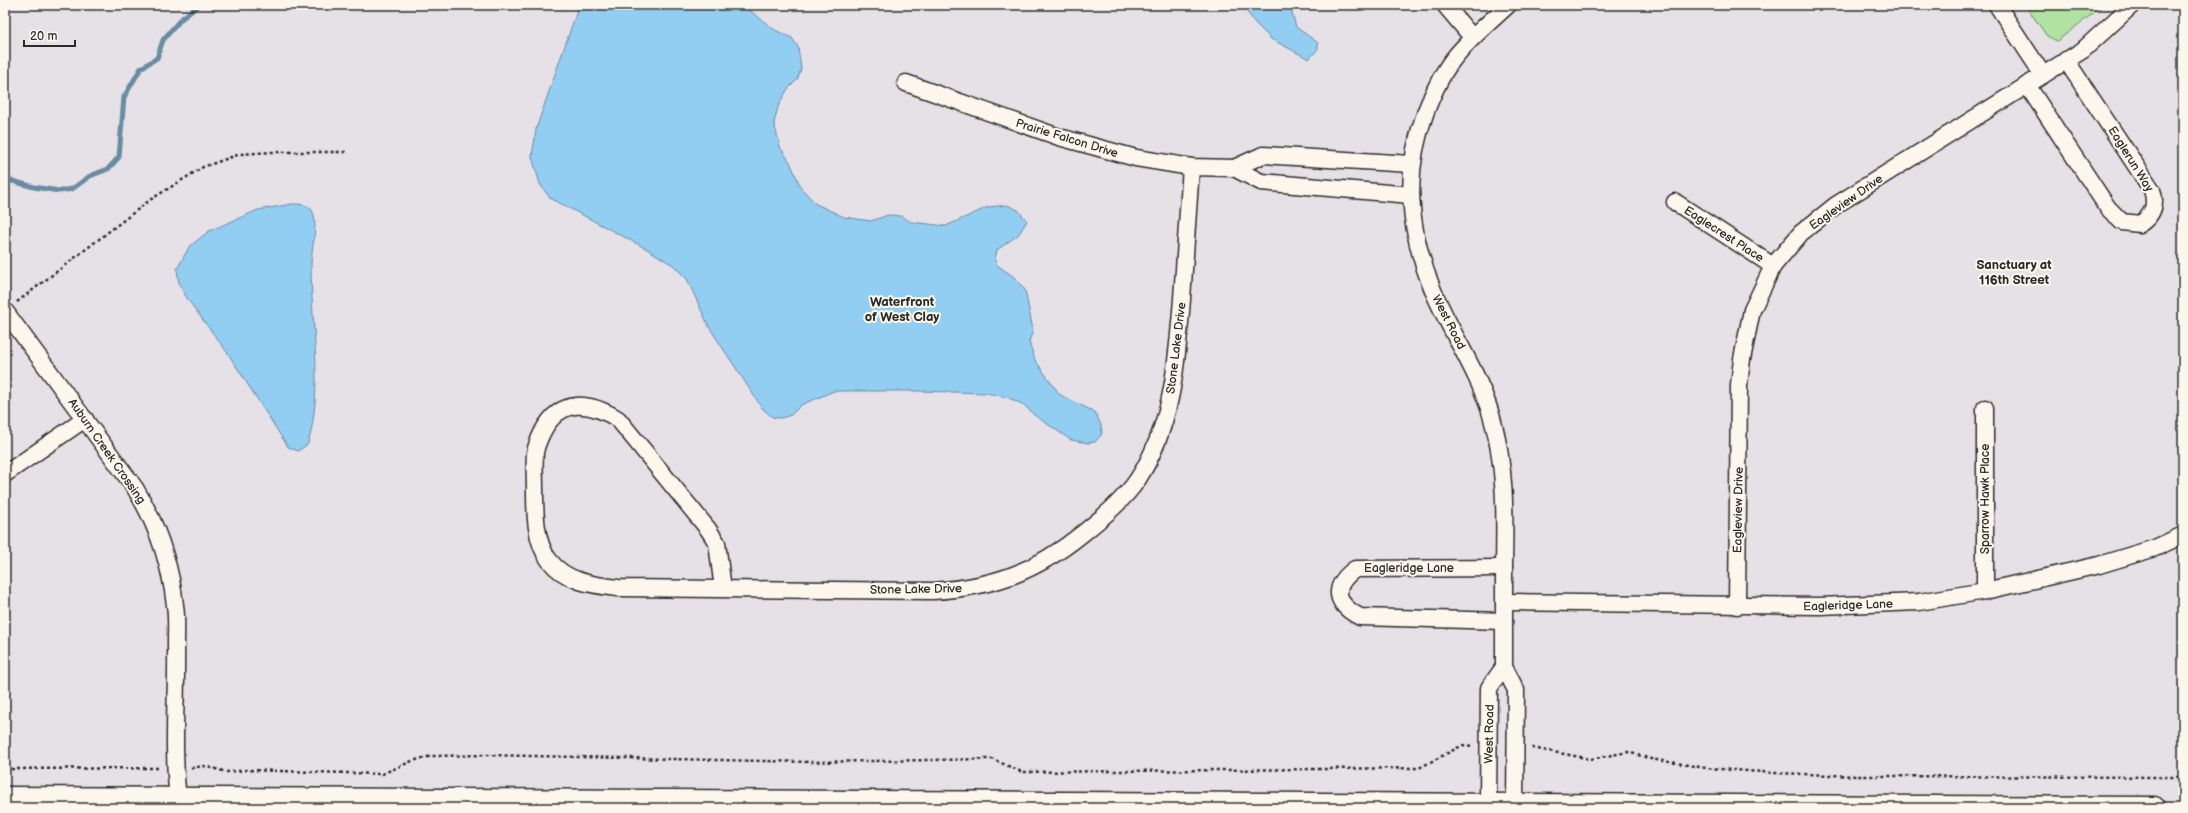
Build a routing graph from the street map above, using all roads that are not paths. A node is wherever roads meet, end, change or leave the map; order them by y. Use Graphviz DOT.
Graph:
graph roads {
  1 [pos="1445,5"];
  2 [pos="1507,5"];
  3 [pos="1997,5"];
  4 [pos="2132,5"];
  5 [pos="1472,37"];
  6 [pos="2066,60"];
  7 [pos="2043,75"];
  8 [pos="906,84"];
  9 [pos="2028,84"];
  10 [pos="1411,164"];
  11 [pos="1191,167"];
  12 [pos="1234,168"];
  13 [pos="1411,195"];
  14 [pos="1674,202"];
  15 [pos="1773,266"];
  16 [pos="5,311"];
  17 [pos="1984,408"];
  18 [pos="85,419"];
  19 [pos="5,474"];
  20 [pos="2183,535"];
  21 [pos="1504,568"];
  22 [pos="722,589"];
  23 [pos="1985,590"];
  24 [pos="1504,602"];
  25 [pos="1736,606"];
  26 [pos="1504,621"];
  27 [pos="1504,667"];
  28 [pos="5,798"];
  29 [pos="178,799"];
  30 [pos="1502,806"];
  31 [pos="2154,808"];
  1 -- 5 [label="street"];
  2 -- 5 [label="street, West Road"];
  3 -- 7 [label="street"];
  4 -- 6 [label="street, Eagleview Drive"];
  5 -- 10 [label="street, West Road"];
  6 -- 7 [label="street, Eagleview Drive"];
  6 -- 9 [label="street, Eaglerun Way"];
  7 -- 9 [label="street, Eagleview Drive"];
  8 -- 11 [label="street, Prairie Falcon Drive"];
  9 -- 15 [label="street, Eagleview Drive"];
  10 -- 12 [label="street, Prairie Falcon Drive"];
  10 -- 13 [label="street, West Road"];
  11 -- 12 [label="street, Prairie Falcon Drive"];
  11 -- 22 [label="street, Stone Lake Drive"];
  12 -- 13 [label="street, Prairie Falcon Drive"];
  13 -- 21 [label="street, West Road"];
  14 -- 15 [label="street, Eaglecrest Place"];
  15 -- 25 [label="street, Eagleview Drive"];
  16 -- 18 [label="street, Auburn Creek Crossing"];
  17 -- 23 [label="street, Sparrow Hawk Place"];
  18 -- 19 [label="street"];
  18 -- 29 [label="street, Auburn Creek Crossing"];
  20 -- 23 [label="street, Eagleridge Lane"];
  21 -- 24 [label="street, West Road"];
  21 -- 26 [label="street, Eagleridge Lane"];
  22 -- 22 [label="street, Stone Lake Drive"];
  23 -- 25 [label="street, Eagleridge Lane"];
  24 -- 25 [label="street, Eagleridge Lane"];
  24 -- 26 [label="street, West Road"];
  26 -- 27 [label="street, West Road"];
  27 -- 30 [label="street, West Road"];
  27 -- 30 [label="street, West Road"];
  28 -- 29 [label="street"];
  29 -- 30 [label="street"];
  30 -- 31 [label="street"];
}
